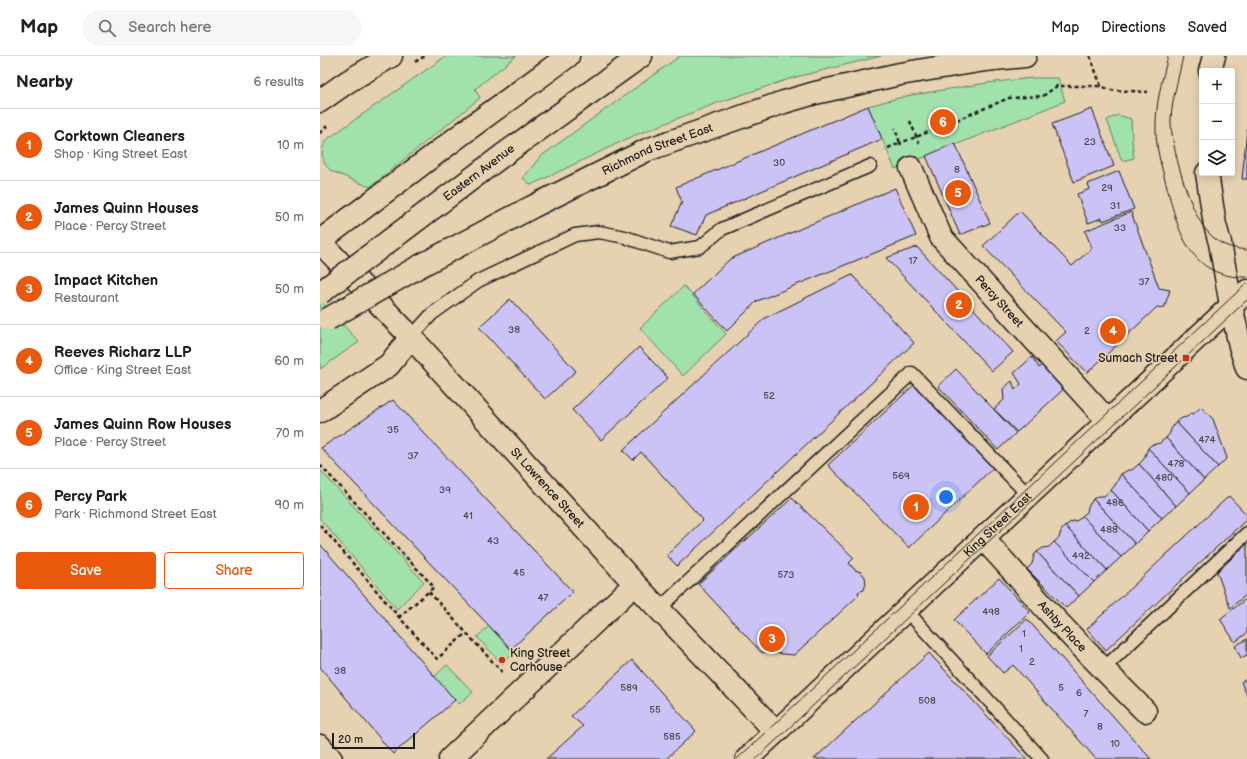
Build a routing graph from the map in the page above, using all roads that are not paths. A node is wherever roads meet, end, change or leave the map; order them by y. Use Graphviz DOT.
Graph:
graph roads {
  1 [pos="391,56"];
  2 [pos="568,56"];
  3 [pos="641,56"];
  4 [pos="1024,56"];
  5 [pos="1214,56"];
  6 [pos="1211,68"];
  7 [pos="320,101"];
  8 [pos="870,166"];
  9 [pos="911,168"];
  10 [pos="1207,176"];
  11 [pos="320,241"];
  12 [pos="320,293"];
  13 [pos="1239,298"];
  14 [pos="320,323"];
  15 [pos="411,337"];
  16 [pos="1247,368"];
  17 [pos="320,411"];
  18 [pos="1108,421"];
  19 [pos="1028,495"];
  20 [pos="1247,533"];
  21 [pos="983,539"];
  22 [pos="635,584"];
  23 [pos="659,609"];
  24 [pos="906,610"];
  25 [pos="1103,669"];
  26 [pos="1145,711"];
  27 [pos="776,732"];
  28 [pos="320,746"];
  29 [pos="331,759"];
  30 [pos="450,759"];
  31 [pos="747,759"];
  32 [pos="1042,759"];
  1 -- 7 [label="main road"];
  2 -- 11 [label="main road"];
  3 -- 12 [label="main road, Eastern Avenue, bridge"];
  4 -- 14 [label="main road, Richmond Street East, bridge"];
  5 -- 6 [label="main road"];
  8 -- 15 [label="lane"];
  9 -- 18 [label="main road, Percy Street"];
  10 -- 13 [label="main road"];
  11 -- 15 [label="main road, St Lawrence Street"];
  13 -- 16 [label="main road"];
  13 -- 18 [label="main road, King Street East"];
  15 -- 17 [label="main road"];
  15 -- 22 [label="main road, St Lawrence Street"];
  18 -- 19 [label="main road, King Street East"];
  19 -- 21 [label="main road, King Street East"];
  19 -- 23 [label="lane"];
  20 -- 25 [label="lane"];
  21 -- 24 [label="main road, King Street East"];
  21 -- 25 [label="main road, Ashby Place"];
  22 -- 23 [label="main road, St Lawrence Street"];
  22 -- 30 [label="main road"];
  23 -- 27 [label="main road, St Lawrence Street"];
  24 -- 27 [label="main road, King Street East"];
  24 -- 32 [label="lane"];
  25 -- 26 [label="main road, Ashby Place"];
  27 -- 31 [label="main road, King Street East"];
  28 -- 29 [label="main road"];
}
